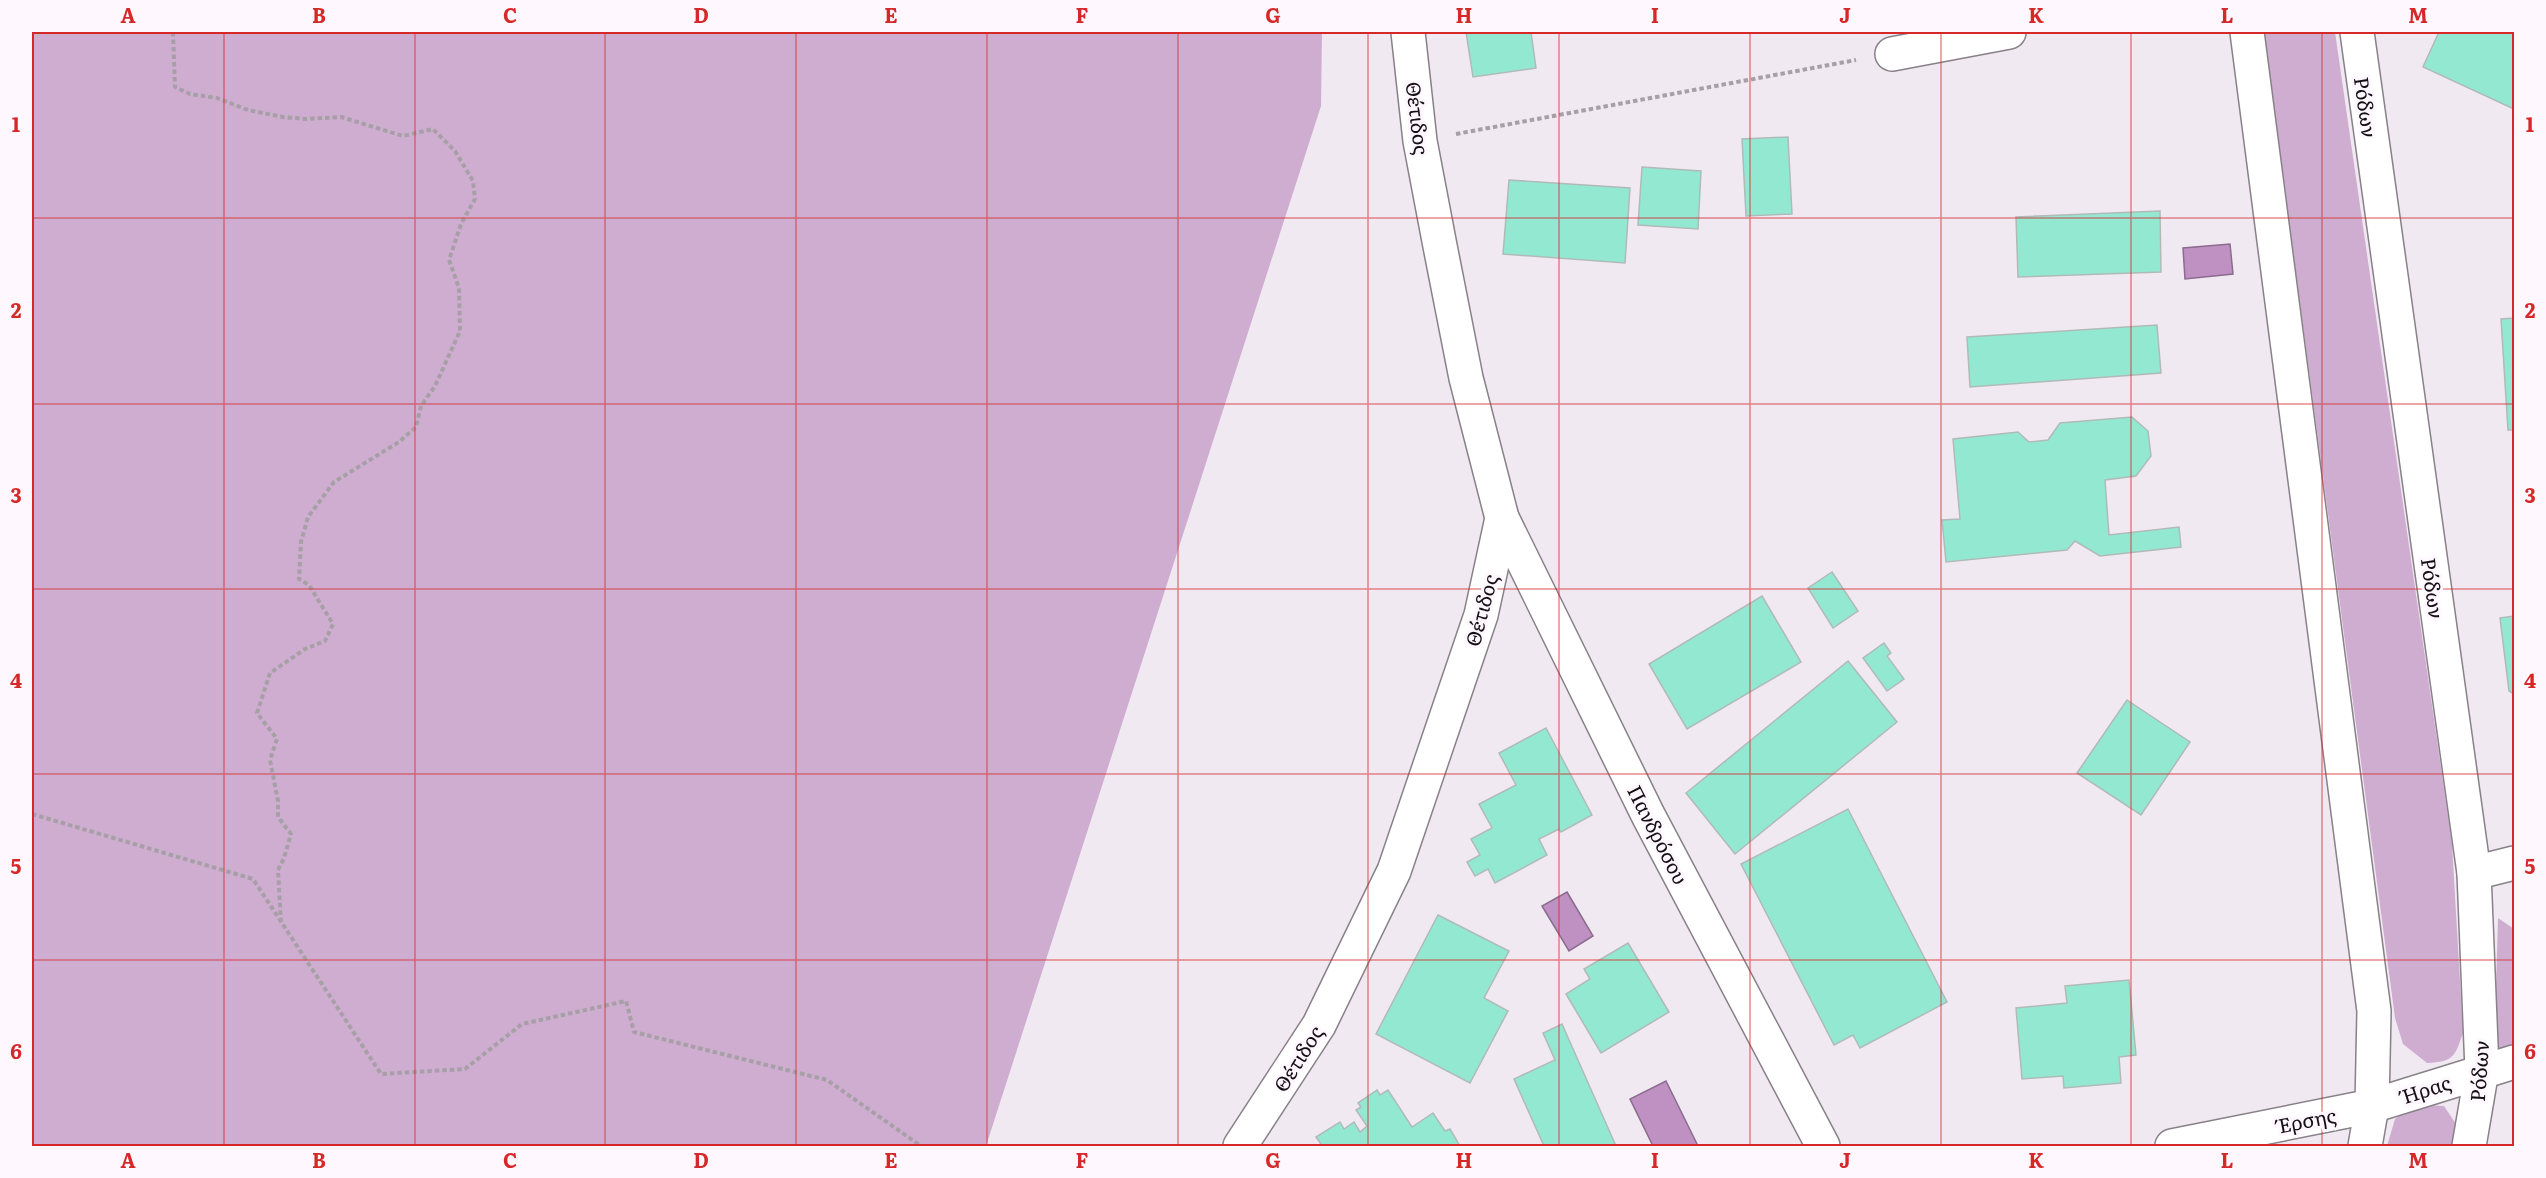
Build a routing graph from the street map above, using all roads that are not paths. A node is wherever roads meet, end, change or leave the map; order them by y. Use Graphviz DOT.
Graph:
graph roads {
  1 [pos="1408,32"];
  2 [pos="2009,32"];
  3 [pos="2247,32"];
  4 [pos="2357,32"];
  5 [pos="1892,54"];
  6 [pos="1502,518"];
  7 [pos="2514,863"];
  8 [pos="2474,873"];
  9 [pos="2514,1062"];
  10 [pos="2482,1070"];
  11 [pos="2372,1106"];
  12 [pos="1240,1146"];
  13 [pos="1823,1146"];
  14 [pos="2172,1146"];
  15 [pos="2365,1146"];
  16 [pos="2469,1146"];
  1 -- 6 [label="street, Θέτιδος"];
  2 -- 5 [label="street"];
  3 -- 11 [label="street"];
  4 -- 8 [label="street, Ρόδων"];
  6 -- 12 [label="street, Θέτιδος"];
  6 -- 13 [label="street, Πανδρόσου"];
  7 -- 8 [label="street"];
  8 -- 10 [label="street, Ρόδων"];
  9 -- 10 [label="street, Ήρας"];
  10 -- 11 [label="street, Ήρας"];
  10 -- 16 [label="street, Ρόδων"];
  11 -- 14 [label="street, Έρσης"];
  11 -- 15 [label="street"];
}
